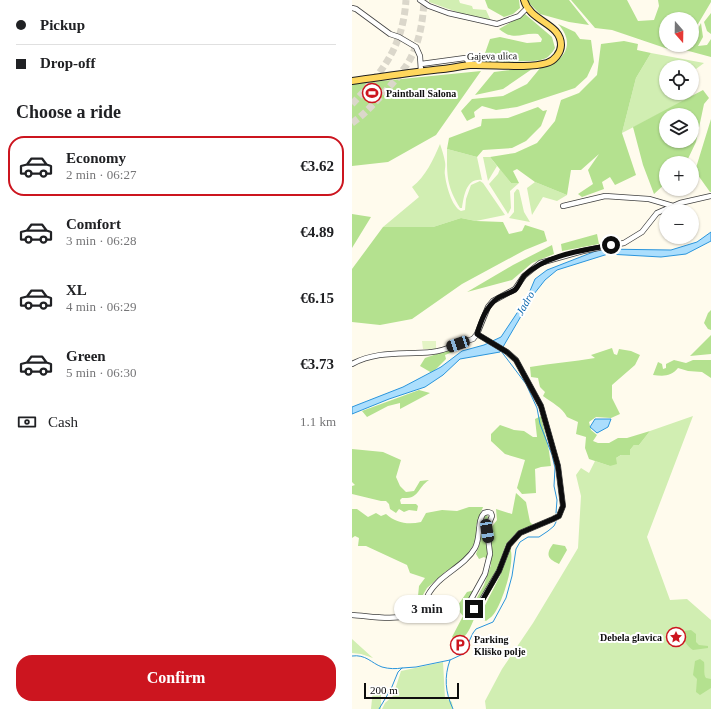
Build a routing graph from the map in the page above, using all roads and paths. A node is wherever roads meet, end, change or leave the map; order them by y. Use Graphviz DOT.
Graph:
graph roads {
  1 [pos="420,0"];
  2 [pos="524,0"];
  3 [pos="352,8"];
  4 [pos="527,8"];
  5 [pos="421,64"];
  6 [pos="469,65"];
  7 [pos="421,71"];
  8 [pos="352,81"];
  9 [pos="711,196"];
  10 [pos="665,204"];
  11 [pos="677,204"];
  12 [pos="563,206"];
  13 [pos="659,212"];
  14 [pos="477,334"];
  15 [pos="352,364"];
  16 [pos="352,615"];
  1 -- 4 [label="street"];
  2 -- 4 [label="main road"];
  3 -- 5 [label="street"];
  4 -- 6 [label="main road, Gajeva ulica"];
  5 -- 6 [label="street"];
  5 -- 7 [label="street"];
  6 -- 7 [label="main road, Gajeva ulica"];
  7 -- 8 [label="main road, Gajeva ulica"];
  9 -- 11 [label="street"];
  10 -- 12 [label="street"];
  13 -- 14 [label="street"];
  14 -- 15 [label="street"];
  14 -- 16 [label="street"];
}
